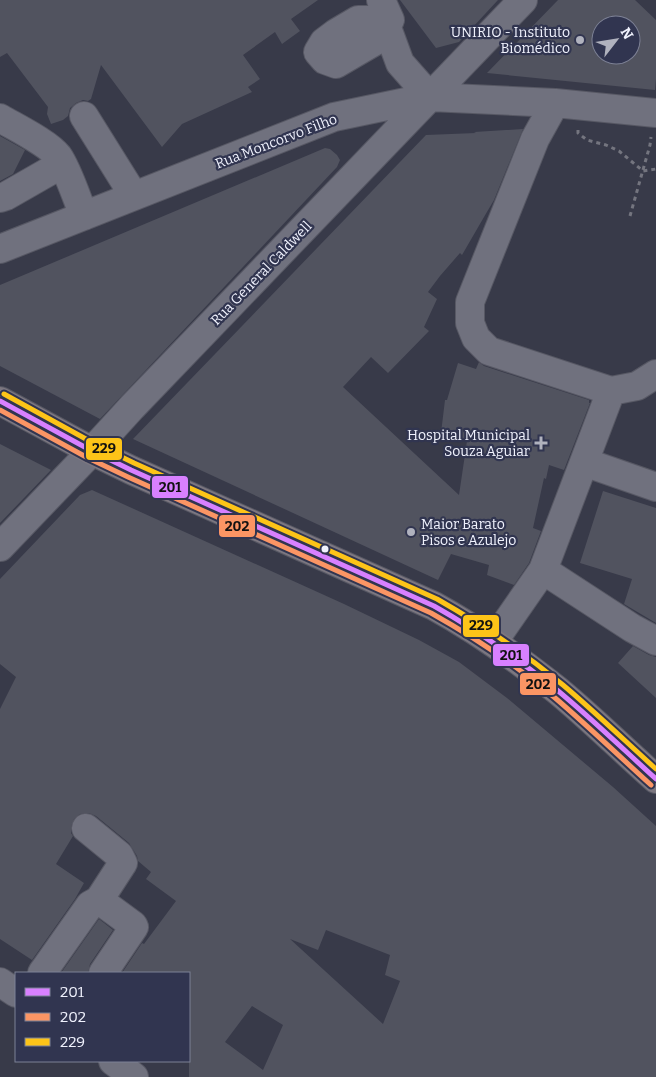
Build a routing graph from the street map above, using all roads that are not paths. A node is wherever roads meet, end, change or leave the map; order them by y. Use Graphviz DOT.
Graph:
graph roads {
  1 [pos="523,0"];
  2 [pos="385,20"];
  3 [pos="430,97"];
  4 [pos="555,103"];
  5 [pos="656,112"];
  6 [pos="84,116"];
  7 [pos="0,118"];
  8 [pos="62,164"];
  9 [pos="134,196"];
  10 [pos="0,198"];
  11 [pos="84,216"];
  12 [pos="0,249"];
  13 [pos="656,374"];
  14 [pos="611,391"];
  15 [pos="0,401"];
  16 [pos="92,451"];
  17 [pos="584,462"];
  18 [pos="656,487"];
  19 [pos="0,547"];
  20 [pos="543,570"];
  21 [pos="656,641"];
  22 [pos="493,642"];
  23 [pos="656,779"];
  24 [pos="86,828"];
  25 [pos="99,900"];
  26 [pos="43,972"];
  27 [pos="104,972"];
  28 [pos="0,982"];
  29 [pos="15,992"];
  30 [pos="113,1062"];
  31 [pos="134,1077"];
  1 -- 3 [label="street, Rua General Caldwell"];
  2 -- 3 [label="street"];
  3 -- 4 [label="street, Rua Moncorvo Filho"];
  3 -- 9 [label="street, Rua Moncorvo Filho"];
  3 -- 16 [label="street, Rua General Caldwell"];
  4 -- 5 [label="street, Rua Moncorvo Filho"];
  4 -- 14 [label="street"];
  6 -- 9 [label="street"];
  7 -- 8 [label="street"];
  8 -- 10 [label="street"];
  8 -- 11 [label="street"];
  9 -- 11 [label="street, Rua Moncorvo Filho"];
  11 -- 12 [label="street, Rua Moncorvo Filho"];
  13 -- 14 [label="street"];
  14 -- 17 [label="street"];
  15 -- 16 [label="main road"];
  16 -- 19 [label="street, Rua General Caldwell"];
  16 -- 22 [label="main road"];
  17 -- 18 [label="street"];
  17 -- 20 [label="street"];
  20 -- 21 [label="street"];
  20 -- 22 [label="street"];
  22 -- 23 [label="main road"];
  24 -- 25 [label="street"];
  25 -- 26 [label="street"];
  25 -- 27 [label="street"];
  28 -- 29 [label="street"];
  30 -- 31 [label="street"];
}
